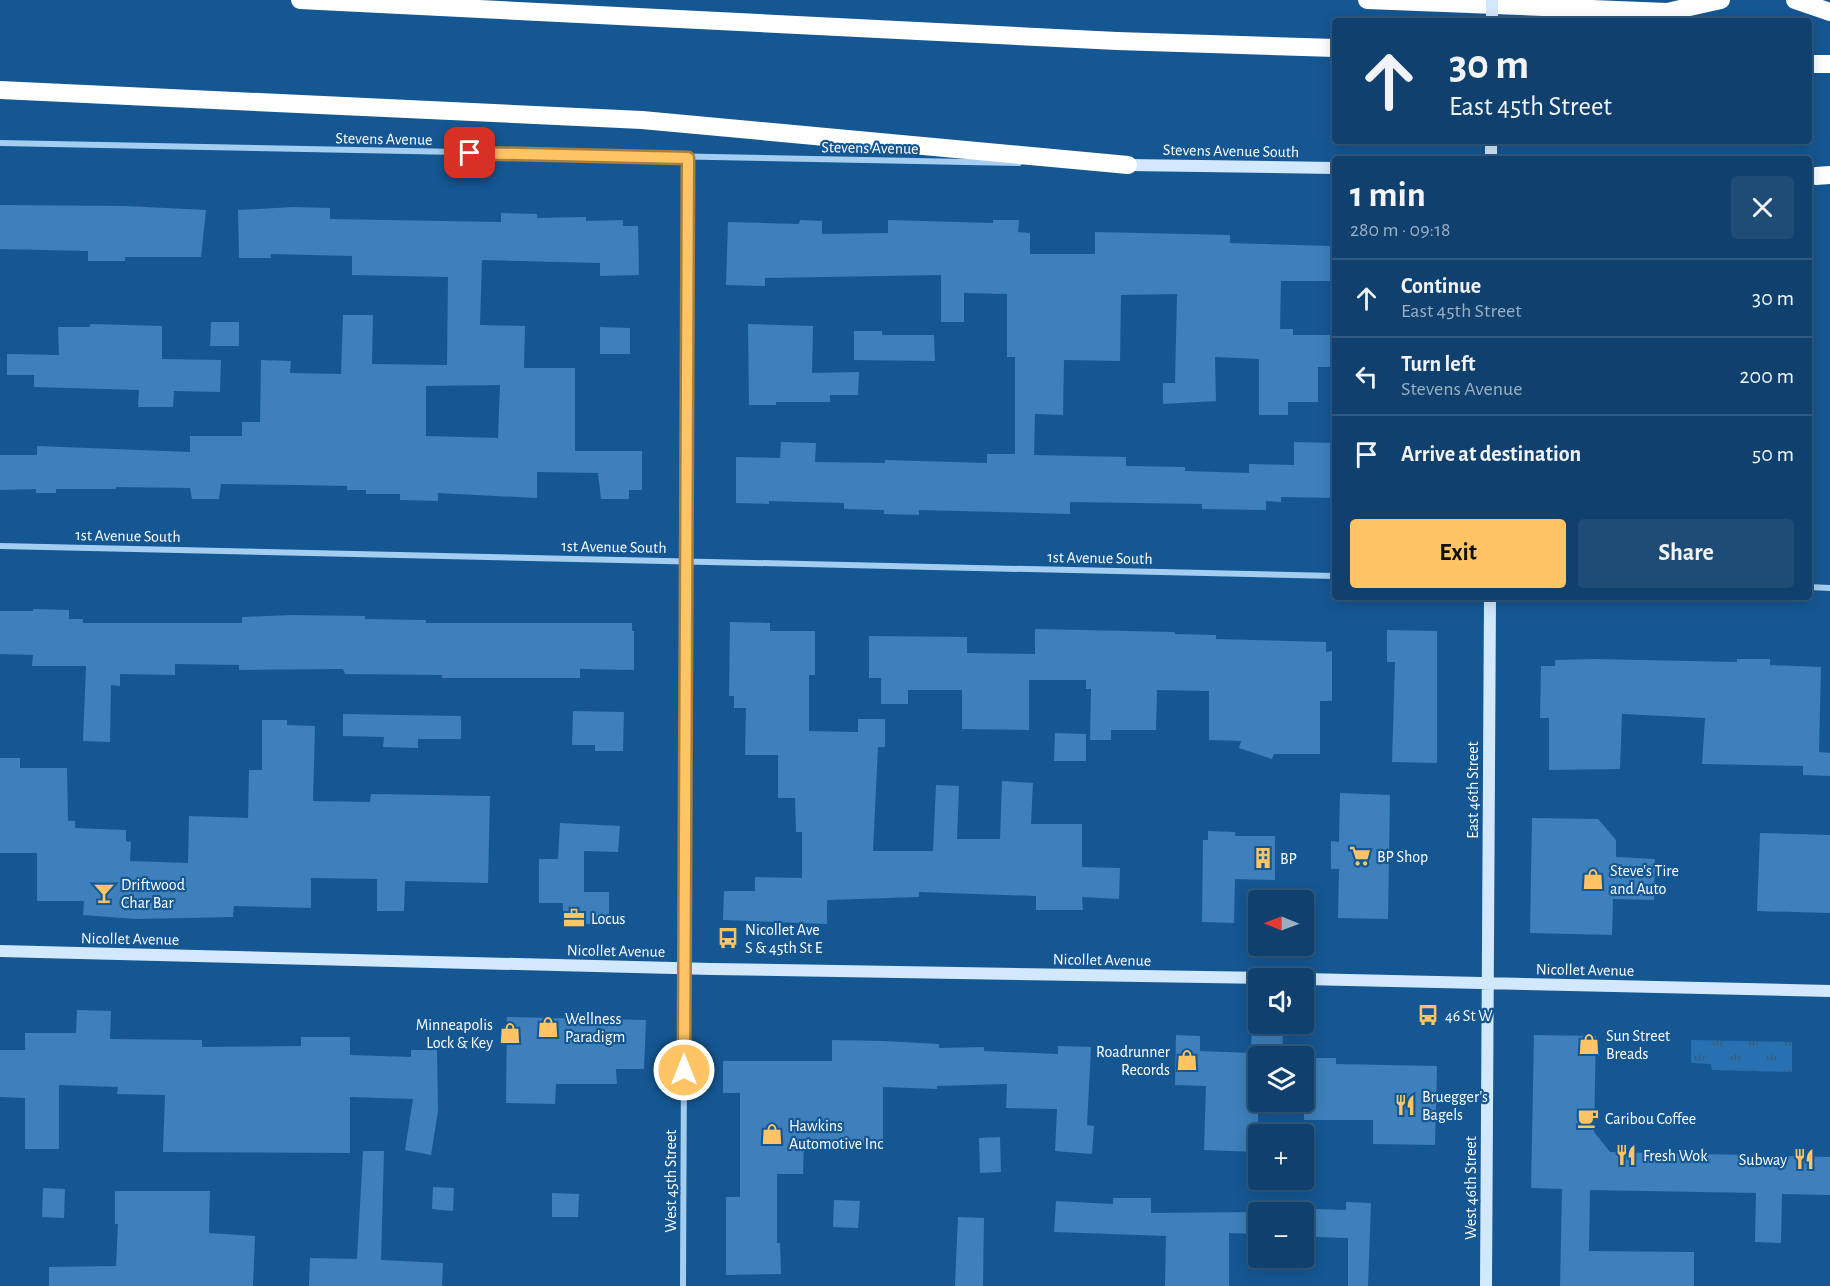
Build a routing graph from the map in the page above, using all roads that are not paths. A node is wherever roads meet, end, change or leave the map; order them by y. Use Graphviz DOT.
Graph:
graph roads {
  1 [pos="300,0"];
  2 [pos="1368,0"];
  3 [pos="1492,0"];
  4 [pos="1721,0"];
  5 [pos="1795,0"];
  6 [pos="1830,12"];
  7 [pos="1492,18"];
  8 [pos="1332,48"];
  9 [pos="1812,64"];
  10 [pos="1830,64"];
  11 [pos="0,90"];
  12 [pos="0,143"];
  13 [pos="688,158"];
  14 [pos="1128,165"];
  15 [pos="1332,168"];
  16 [pos="0,546"];
  17 [pos="686,561"];
  18 [pos="1332,576"];
  19 [pos="1812,587"];
  20 [pos="1830,588"];
  21 [pos="1490,600"];
  22 [pos="0,951"];
  23 [pos="684,968"];
  24 [pos="1248,978"];
  25 [pos="1314,979"];
  26 [pos="1488,983"];
  27 [pos="1830,991"];
  28 [pos="683,1286"];
  29 [pos="1486,1286"];
  1 -- 8 [label="highway"];
  2 -- 4 [label="highway"];
  3 -- 7 [label="main road, bridge"];
  5 -- 6 [label="highway"];
  9 -- 10 [label="highway"];
  11 -- 14 [label="highway"];
  12 -- 13 [label="street, Stevens Avenue"];
  13 -- 14 [label="street, Stevens Avenue"];
  13 -- 17 [label="street, West 45th Street"];
  14 -- 15 [label="main road, Stevens Avenue South"];
  16 -- 17 [label="street, 1st Avenue South"];
  17 -- 18 [label="street, 1st Avenue South"];
  17 -- 23 [label="street, West 45th Street"];
  19 -- 20 [label="street"];
  21 -- 26 [label="main road, East 46th Street"];
  22 -- 23 [label="main road, Nicollet Avenue"];
  23 -- 24 [label="main road, Nicollet Avenue"];
  23 -- 28 [label="street, West 45th Street"];
  25 -- 26 [label="main road, Nicollet Avenue"];
  26 -- 27 [label="main road, Nicollet Avenue"];
  26 -- 29 [label="main road, West 46th Street"];
}
